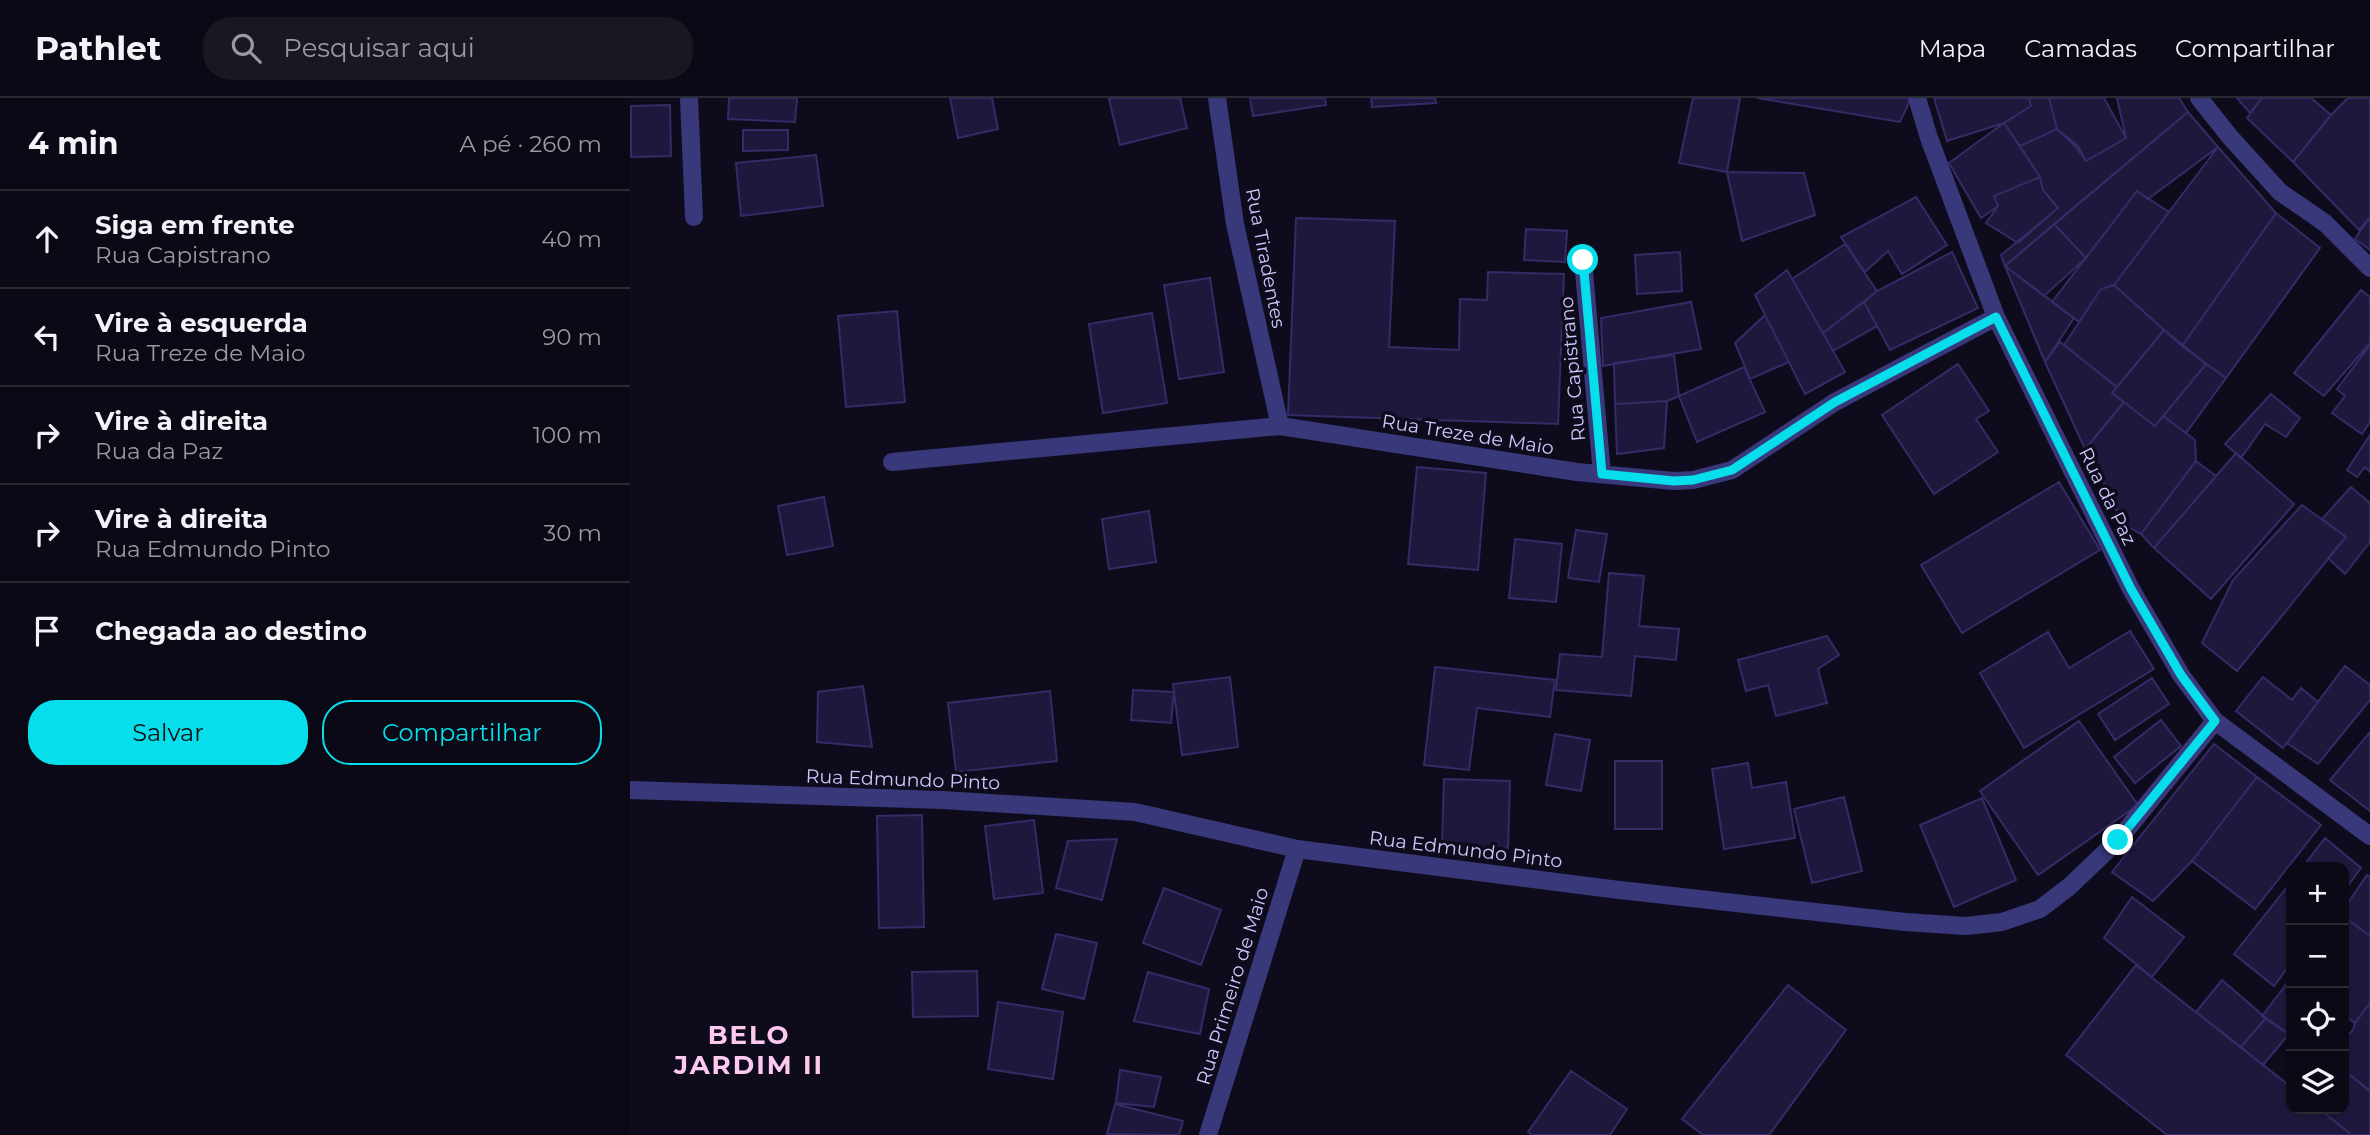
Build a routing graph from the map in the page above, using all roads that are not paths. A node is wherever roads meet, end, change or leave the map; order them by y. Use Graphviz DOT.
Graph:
graph roads {
  1 [pos="689,98"];
  2 [pos="1217,98"];
  3 [pos="1917,98"];
  4 [pos="2199,98"];
  5 [pos="694,217"];
  6 [pos="1583,260"];
  7 [pos="2370,268"];
  8 [pos="1996,317"];
  9 [pos="1280,426"];
  10 [pos="892,462"];
  11 [pos="1602,474"];
  12 [pos="2215,721"];
  13 [pos="630,790"];
  14 [pos="2370,836"];
  15 [pos="1297,849"];
  16 [pos="1208,1135"];
  1 -- 5 [label="street"];
  2 -- 9 [label="street, Rua Tiradentes"];
  3 -- 8 [label="street, Rua da Paz"];
  4 -- 7 [label="street"];
  6 -- 11 [label="street, Rua Capistrano"];
  8 -- 11 [label="street, Rua Treze de Maio"];
  8 -- 12 [label="street, Rua da Paz"];
  9 -- 10 [label="street, Rua Treze de Maio"];
  9 -- 11 [label="street, Rua Treze de Maio"];
  12 -- 14 [label="street, Rua da Paz"];
  12 -- 15 [label="street, Rua Edmundo Pinto"];
  13 -- 15 [label="street, Rua Edmundo Pinto"];
  15 -- 16 [label="street, Rua Primeiro de Maio"];
}
